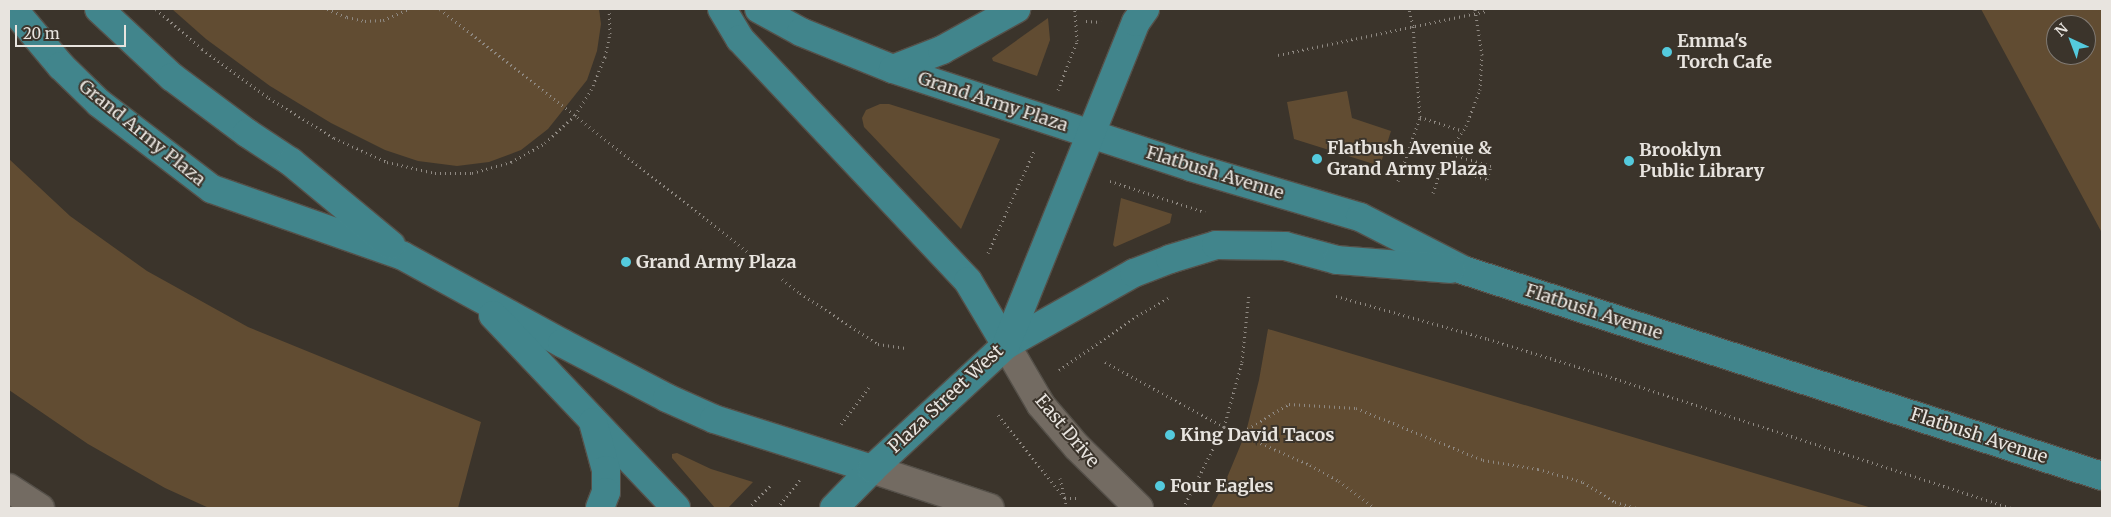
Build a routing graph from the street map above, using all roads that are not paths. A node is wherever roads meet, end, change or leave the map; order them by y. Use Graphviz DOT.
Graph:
graph roads {
  1 [pos="13,9"];
  2 [pos="99,9"];
  3 [pos="722,9"];
  4 [pos="759,9"];
  5 [pos="1016,9"];
  6 [pos="1139,13"];
  7 [pos="893,69"];
  8 [pos="1091,135"];
  9 [pos="404,256"];
  10 [pos="1463,270"];
  11 [pos="476,298"];
  12 [pos="1006,345"];
  13 [pos="592,418"];
  14 [pos="872,469"];
  15 [pos="2102,476"];
  16 [pos="9,488"];
  17 [pos="40,508"];
  18 [pos="600,508"];
  19 [pos="676,508"];
  20 [pos="834,508"];
  21 [pos="990,508"];
  22 [pos="1139,508"];
  1 -- 9 [label="main road, Grand Army Plaza"];
  2 -- 9 [label="main road"];
  3 -- 12 [label="main road"];
  4 -- 7 [label="main road, Grand Army Plaza"];
  5 -- 7 [label="main road"];
  6 -- 8 [label="main road, Plaza Street West"];
  7 -- 8 [label="main road, Grand Army Plaza"];
  8 -- 10 [label="main road, Flatbush Avenue"];
  8 -- 12 [label="main road, Plaza Street West"];
  9 -- 11 [label="main road, Grand Army Plaza"];
  10 -- 12 [label="main road"];
  10 -- 15 [label="main road, Flatbush Avenue"];
  11 -- 13 [label="main road"];
  11 -- 14 [label="main road, Grand Army Plaza"];
  12 -- 14 [label="main road, Plaza Street West"];
  12 -- 22 [label="street, East Drive"];
  13 -- 18 [label="main road"];
  13 -- 19 [label="main road"];
  14 -- 20 [label="main road, Plaza Street West"];
  14 -- 21 [label="street"];
  16 -- 17 [label="street"];
}
